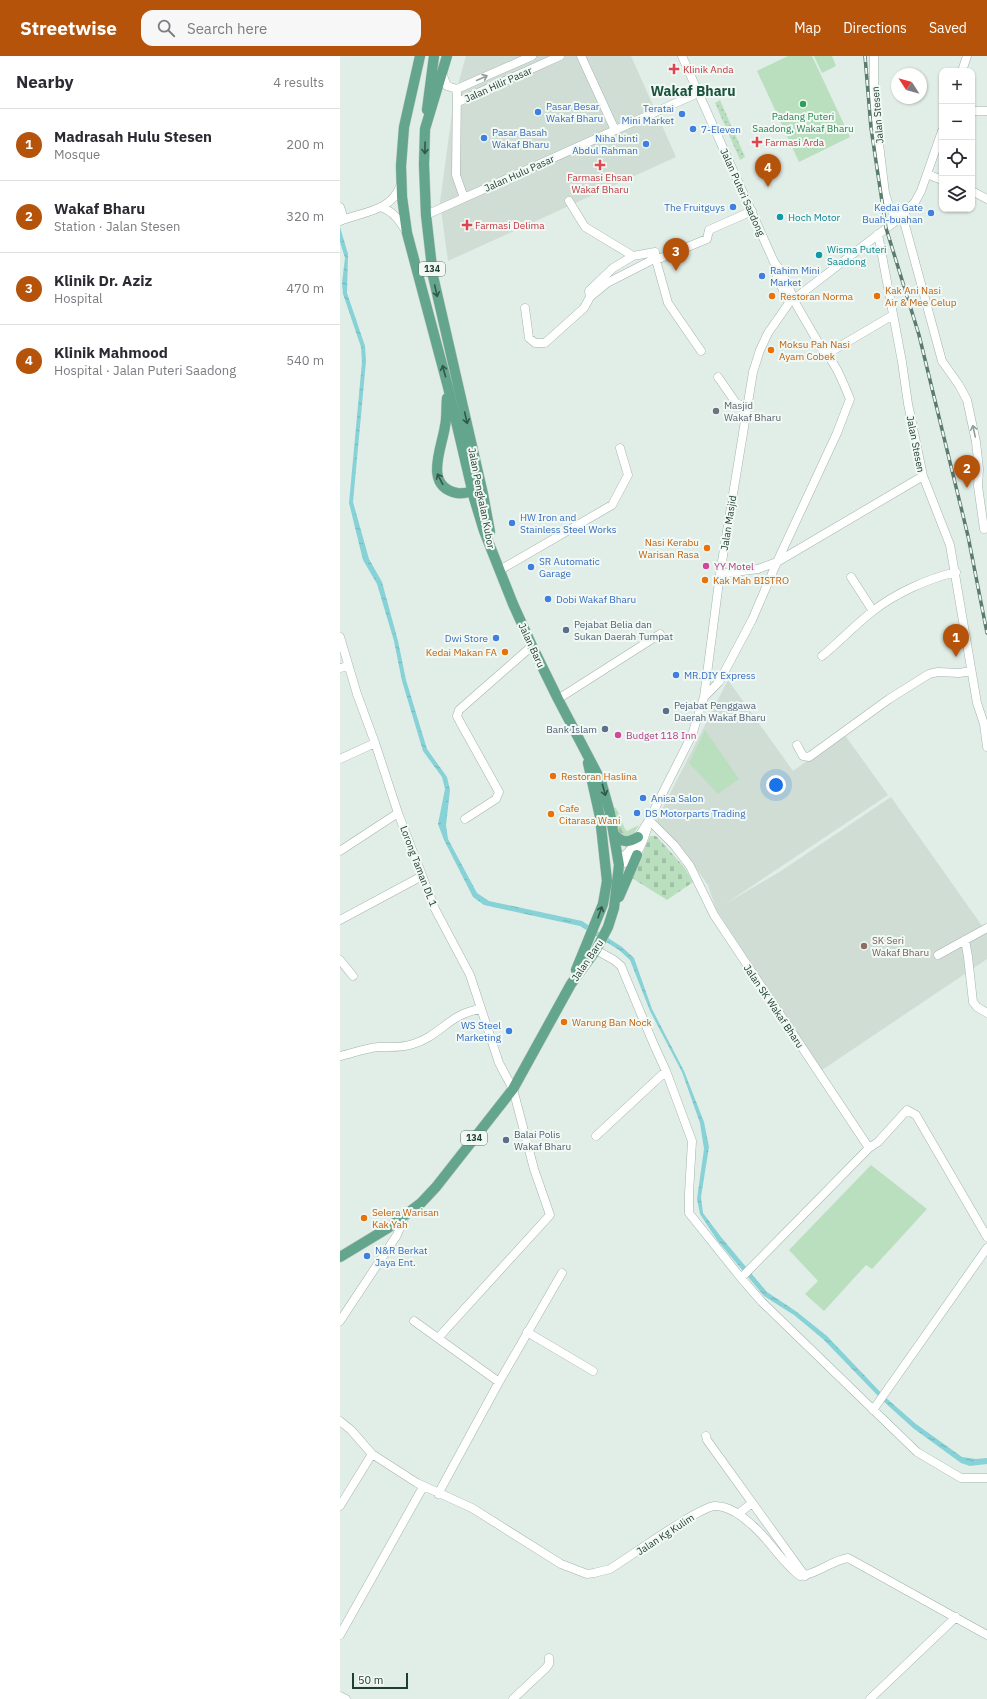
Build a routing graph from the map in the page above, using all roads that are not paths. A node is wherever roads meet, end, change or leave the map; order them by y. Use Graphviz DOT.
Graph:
graph roads {
  1 [pos="420,56"];
  2 [pos="426,56"];
  3 [pos="434,56"];
  4 [pos="447,56"];
  5 [pos="532,56"];
  6 [pos="560,56"];
  7 [pos="581,56"];
  8 [pos="682,56"];
  9 [pos="874,56"];
  10 [pos="967,56"];
  11 [pos="963,68"];
  12 [pos="442,73"];
  13 [pos="457,89"];
  14 [pos="698,93"];
  15 [pos="458,102"];
  16 [pos="987,111"];
  17 [pos="975,112"];
  18 [pos="404,127"];
  19 [pos="425,129"];
  20 [pos="615,130"];
  21 [pos="939,139"];
  22 [pos="927,174"];
  23 [pos="939,179"];
  24 [pos="401,182"];
  25 [pos="975,193"];
  26 [pos="464,198"];
  27 [pos="987,199"];
  28 [pos="569,201"];
  29 [pos="340,207"];
  30 [pos="382,207"];
  31 [pos="752,211"];
  32 [pos="426,215"];
  33 [pos="899,218"];
  34 [pos="342,220"];
  35 [pos="407,232"];
  36 [pos="878,234"];
  37 [pos="633,256"];
  38 [pos="656,259"];
  39 [pos="590,297"];
  40 [pos="792,300"];
  41 [pos="525,308"];
  42 [pos="893,315"];
  43 [pos="701,352"];
  44 [pos="827,354"];
  45 [pos="718,377"];
  46 [pos="448,387"];
  47 [pos="747,407"];
  48 [pos="620,448"];
  49 [pos="923,476"];
  50 [pos="480,479"];
  51 [pos="472,491"];
  52 [pos="984,529"];
  53 [pos="494,553"];
  54 [pos="777,562"];
  55 [pos="500,570"];
  56 [pos="956,572"];
  57 [pos="720,574"];
  58 [pos="851,577"];
  59 [pos="873,611"];
  60 [pos="660,634"];
  61 [pos="340,637"];
  62 [pos="532,646"];
  63 [pos="822,656"];
  64 [pos="344,667"];
  65 [pos="971,671"];
  66 [pos="704,696"];
  67 [pos="558,699"];
  68 [pos="375,742"];
  69 [pos="797,745"];
  70 [pos="987,747"];
  71 [pos="587,756"];
  72 [pos="340,760"];
  73 [pos="398,814"];
  74 [pos="465,819"];
  75 [pos="649,820"];
  76 [pos="614,834"];
  77 [pos="638,837"];
  78 [pos="604,841"];
  79 [pos="340,851"];
  80 [pos="636,855"];
  81 [pos="617,862"];
  82 [pos="422,876"];
  83 [pos="606,881"];
  84 [pos="614,908"];
  85 [pos="340,920"];
  86 [pos="987,928"];
  87 [pos="965,940"];
  88 [pos="596,950"];
  89 [pos="938,955"];
  90 [pos="340,960"];
  91 [pos="353,976"];
  92 [pos="571,984"];
  93 [pos="480,1009"];
  94 [pos="987,1013"];
  95 [pos="340,1056"];
  96 [pos="666,1071"];
  97 [pos="513,1089"];
  98 [pos="596,1136"];
  99 [pos="869,1148"];
  100 [pos="405,1216"];
  101 [pos="987,1238"];
  102 [pos="987,1248"];
  103 [pos="340,1257"];
  104 [pos="562,1273"];
  105 [pos="743,1276"];
  106 [pos="340,1321"];
  107 [pos="414,1321"];
  108 [pos="527,1332"];
  109 [pos="438,1338"];
  110 [pos="594,1371"];
  111 [pos="499,1382"];
  112 [pos="874,1410"];
  113 [pos="340,1421"];
  114 [pos="706,1436"];
  115 [pos="372,1454"];
  116 [pos="987,1478"];
  117 [pos="424,1487"];
  118 [pos="438,1494"];
  119 [pos="752,1503"];
  120 [pos="340,1506"];
  121 [pos="738,1514"];
  122 [pos="805,1576"];
  123 [pos="956,1617"];
  124 [pos="340,1635"];
  125 [pos="987,1635"];
  126 [pos="549,1658"];
  127 [pos="340,1696"];
  128 [pos="346,1699"];
  129 [pos="513,1699"];
  130 [pos="870,1699"];
  1 -- 18 [label="main road, Jalan Pengkalan Kubor / 134"];
  2 -- 18 [label="main road, Jalan Pengkalan Kubor / 134"];
  3 -- 19 [label="main road, Jalan Pengkalan Kubor / 134"];
  4 -- 12 [label="main road, Jalan Pengkalan Kubor / 134"];
  13 -- 5 [label="street, Jalan Hilir Pasar, one-way"];
  6 -- 15 [label="street, Jalan Hilir Pasar"];
  7 -- 20 [label="street"];
  8 -- 14 [label="street, Jalan Puteri Saadong"];
  9 -- 33 [label="street, Jalan Stesen"];
  10 -- 11 [label="street"];
  12 -- 13 [label="street, Jalan Hilir Pasar"];
  12 -- 19 [label="main road, Jalan Pengkalan Kubor / 134"];
  13 -- 15 [label="street"];
  14 -- 20 [label="street, Jalan Hulu Pasar"];
  14 -- 31 [label="street, Jalan Puteri Saadong"];
  15 -- 26 [label="street"];
  16 -- 17 [label="street"];
  18 -- 24 [label="main road, Jalan Pengkalan Kubor / 134"];
  19 -- 32 [label="main road, Jalan Pengkalan Kubor / 134, one-way"];
  20 -- 26 [label="street, Jalan Hulu Pasar"];
  21 -- 22 [label="street, Jalan Masjid"];
  22 -- 23 [label="street"];
  22 -- 33 [label="street, Jalan Masjid"];
  24 -- 30 [label="street"];
  24 -- 35 [label="main road, Jalan Pengkalan Kubor / 134"];
  25 -- 27 [label="street"];
  26 -- 32 [label="street, Jalan Hulu Pasar"];
  28 -- 37 [label="street"];
  29 -- 34 [label="street"];
  30 -- 34 [label="street"];
  30 -- 35 [label="street"];
  31 -- 38 [label="street"];
  31 -- 40 [label="street, Jalan Puteri Saadong"];
  32 -- 50 [label="main road, Jalan Pengkalan Kubor / 134, one-way"];
  33 -- 36 [label="street, Jalan Masjid"];
  52 -- 33 [label="street, Jalan Stesen, one-way"];
  46 -- 35 [label="main road, Jalan Pengkalan Kubor / 134, one-way"];
  36 -- 40 [label="street, Jalan Masjid"];
  36 -- 42 [label="street, Jalan Stesen"];
  37 -- 38 [label="street"];
  37 -- 39 [label="street"];
  38 -- 39 [label="street"];
  38 -- 43 [label="street"];
  39 -- 41 [label="street"];
  40 -- 44 [label="street, Jalan Puteri Saadong"];
  40 -- 47 [label="street, Jalan Masjid"];
  42 -- 44 [label="street"];
  42 -- 49 [label="street, Jalan Stesen"];
  44 -- 54 [label="street, Jalan Puteri Saadong"];
  45 -- 47 [label="street"];
  46 -- 51 [label="main road, Jalan Pengkalan Kubor / 134"];
  51 -- 46 [label="main road, one-way"];
  47 -- 57 [label="street, Jalan Masjid"];
  48 -- 55 [label="street"];
  49 -- 54 [label="street, Jalan Stesen"];
  49 -- 56 [label="street"];
  50 -- 51 [label="main road"];
  50 -- 53 [label="main road, Jalan Pengkalan Kubor / 134"];
  51 -- 53 [label="main road, Jalan Pengkalan Kubor / 134"];
  53 -- 55 [label="main road, Jalan Baru"];
  54 -- 57 [label="street, Jalan Stesen"];
  54 -- 66 [label="street"];
  55 -- 62 [label="main road, Jalan Baru"];
  56 -- 59 [label="street"];
  56 -- 65 [label="street"];
  57 -- 66 [label="street, Jalan Masjid"];
  58 -- 59 [label="street"];
  59 -- 63 [label="street"];
  60 -- 67 [label="street"];
  61 -- 64 [label="street, Lorong Taman DL 1"];
  62 -- 67 [label="main road, Jalan Baru"];
  62 -- 74 [label="street"];
  64 -- 68 [label="street, Lorong Taman DL 1"];
  65 -- 69 [label="street"];
  65 -- 70 [label="street"];
  66 -- 75 [label="street, Jalan Masjid"];
  67 -- 71 [label="main road, Jalan Baru"];
  68 -- 72 [label="street"];
  68 -- 73 [label="street, Lorong Taman DL 1"];
  71 -- 76 [label="main road, Jalan Baru, one-way"];
  71 -- 78 [label="main road, Jalan Baru"];
  73 -- 79 [label="street"];
  73 -- 82 [label="street, Lorong Taman DL 1"];
  75 -- 77 [label="street, Jalan Masjid"];
  75 -- 80 [label="street, Jalan Masjid"];
  75 -- 99 [label="street, Jalan SK Wakaf Bharu"];
  76 -- 77 [label="main road"];
  76 -- 81 [label="main road, Jalan Baru"];
  77 -- 81 [label="street, Jalan Masjid"];
  78 -- 81 [label="main road"];
  78 -- 83 [label="main road, Jalan Baru"];
  80 -- 81 [label="street"];
  80 -- 84 [label="main road"];
  81 -- 83 [label="main road"];
  81 -- 84 [label="main road, Jalan Baru"];
  82 -- 85 [label="street"];
  82 -- 93 [label="street, Lorong Taman DL 1"];
  92 -- 83 [label="main road, Jalan Baru, one-way"];
  84 -- 88 [label="main road, Jalan Baru"];
  86 -- 87 [label="street"];
  87 -- 89 [label="street"];
  87 -- 94 [label="street"];
  88 -- 92 [label="main road, Jalan Baru"];
  88 -- 96 [label="street"];
  90 -- 91 [label="street"];
  92 -- 97 [label="main road, 134"];
  93 -- 95 [label="street"];
  93 -- 97 [label="street, Lorong Taman DL 1"];
  96 -- 98 [label="street"];
  96 -- 105 [label="street"];
  97 -- 100 [label="main road, 134"];
  97 -- 109 [label="street, Lorong Taman DL 1"];
  99 -- 101 [label="street"];
  99 -- 105 [label="street"];
  100 -- 103 [label="main road, 134"];
  100 -- 106 [label="street"];
  102 -- 112 [label="street"];
  104 -- 108 [label="street"];
  105 -- 112 [label="street"];
  107 -- 109 [label="street"];
  108 -- 110 [label="street"];
  108 -- 111 [label="street"];
  109 -- 111 [label="street"];
  111 -- 118 [label="street"];
  112 -- 116 [label="street"];
  113 -- 115 [label="street, Jalan Kg Kulim"];
  114 -- 119 [label="street"];
  115 -- 117 [label="street, Jalan Kg Kulim"];
  115 -- 120 [label="street"];
  117 -- 118 [label="street, Jalan Kg Kulim"];
  117 -- 124 [label="street"];
  118 -- 121 [label="street, Jalan Kg Kulim"];
  119 -- 121 [label="street"];
  119 -- 122 [label="street"];
  121 -- 122 [label="street, Jalan Kg Kulim"];
  122 -- 123 [label="street"];
  123 -- 125 [label="street"];
  123 -- 130 [label="street"];
  126 -- 129 [label="street"];
  127 -- 128 [label="street"];
}
